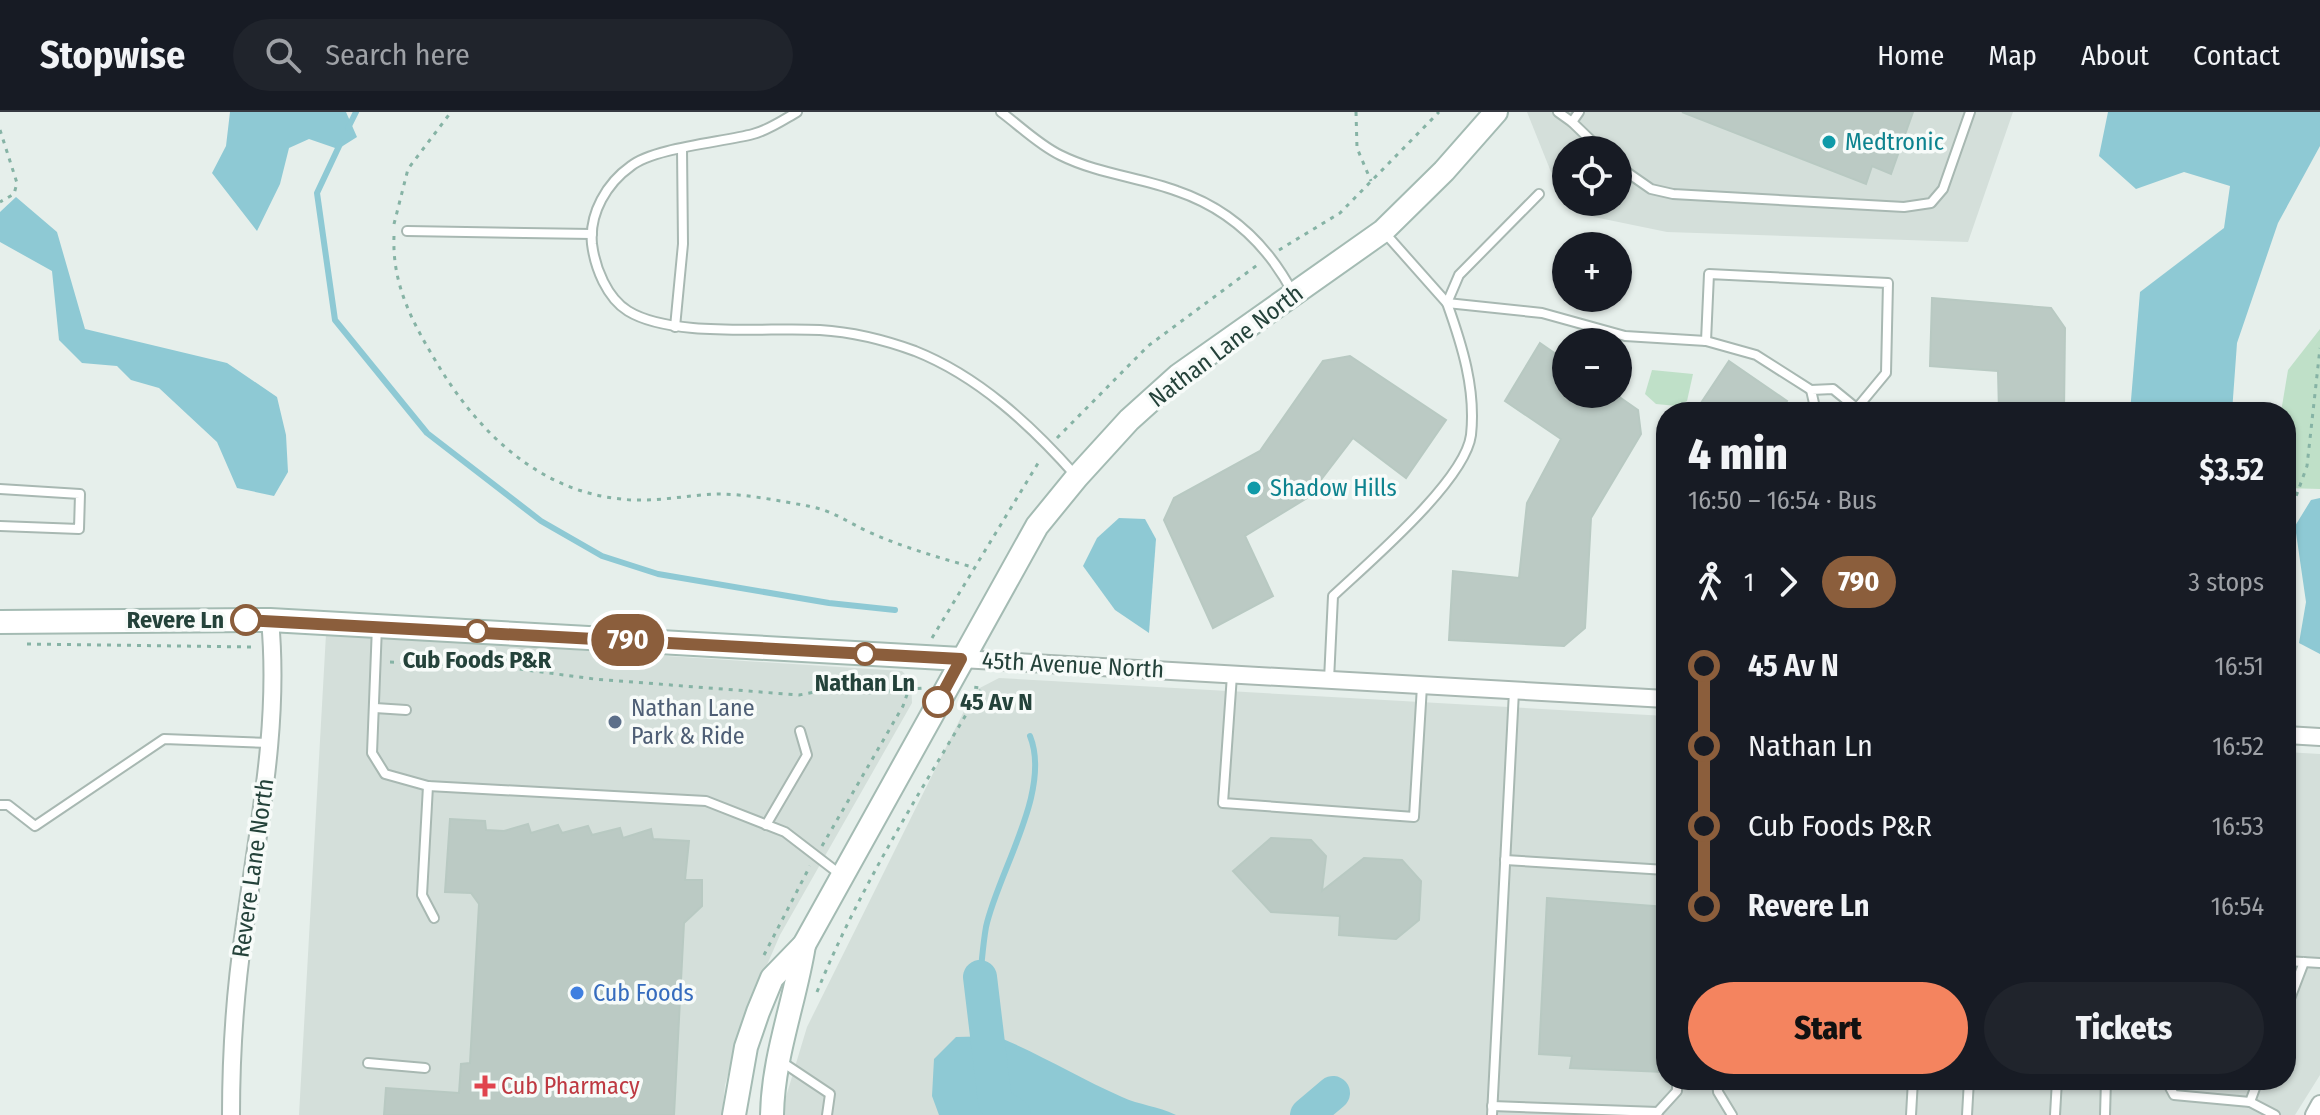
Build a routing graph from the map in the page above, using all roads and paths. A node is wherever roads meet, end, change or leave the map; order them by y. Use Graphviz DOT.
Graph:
graph roads {
  1 [pos="451,112"];
  2 [pos="797,112"];
  3 [pos="1001,112"];
  4 [pos="1356,112"];
  5 [pos="1496,112"];
  6 [pos="1558,112"];
  7 [pos="1579,112"];
  8 [pos="1970,112"];
  9 [pos="1014,116"];
  10 [pos="1572,122"];
  11 [pos="0,130"];
  12 [pos="1586,136"];
  13 [pos="682,149"];
  14 [pos="1632,176"];
  15 [pos="1371,181"];
  16 [pos="1539,194"];
  17 [pos="0,202"];
  18 [pos="407,231"];
  19 [pos="1383,231"];
  20 [pos="592,234"];
  21 [pos="1294,295"];
  22 [pos="1447,303"];
  23 [pos="675,327"];
  24 [pos="1706,341"];
  25 [pos="2320,348"];
  26 [pos="1811,390"];
  27 [pos="1814,402"];
  28 [pos="1849,402"];
  29 [pos="1865,402"];
  30 [pos="1077,477"];
  31 [pos="0,489"];
  32 [pos="2296,496"];
  33 [pos="0,526"];
  34 [pos="973,567"];
  35 [pos="270,620"];
  36 [pos="0,622"];
  37 [pos="377,625"];
  38 [pos="12,644"];
  39 [pos="273,649"];
  40 [pos="376,659"];
  41 [pos="961,659"];
  42 [pos="1232,674"];
  43 [pos="1329,681"];
  44 [pos="947,686"];
  45 [pos="1422,686"];
  46 [pos="1514,691"];
  47 [pos="1656,698"];
  48 [pos="375,708"];
  49 [pos="406,710"];
  50 [pos="800,731"];
  51 [pos="2296,736"];
  52 [pos="2320,737"];
  53 [pos="270,743"];
  54 [pos="428,786"];
  55 [pos="0,805"];
  56 [pos="766,825"];
  57 [pos="1505,860"];
  58 [pos="1656,869"];
  59 [pos="842,875"];
  60 [pos="434,918"];
  61 [pos="804,945"];
  62 [pos="2296,962"];
  63 [pos="2304,962"];
  64 [pos="2320,963"];
  65 [pos="2296,983"];
  66 [pos="812,1004"];
  67 [pos="778,1059"];
  68 [pos="368,1063"];
  69 [pos="425,1068"];
  70 [pos="1677,1090"];
  71 [pos="1718,1090"];
  72 [pos="1912,1090"];
  73 [pos="1968,1090"];
  74 [pos="2056,1090"];
  75 [pos="2106,1090"];
  76 [pos="2171,1090"];
  77 [pos="2254,1090"];
  78 [pos="2250,1102"];
  79 [pos="2320,1104"];
  80 [pos="1492,1110"];
  81 [pos="1656,1114"];
  82 [pos="231,1115"];
  83 [pos="734,1115"];
  84 [pos="772,1115"];
  85 [pos="827,1115"];
  86 [pos="1732,1115"];
  87 [pos="1911,1115"];
  88 [pos="1967,1115"];
  89 [pos="2055,1115"];
  90 [pos="2105,1115"];
  91 [pos="2275,1115"];
  92 [pos="2314,1115"];
  1 -- 34 [label="path"];
  2 -- 13 [label="lane"];
  3 -- 9 [label="lane"];
  4 -- 15 [label="path"];
  5 -- 19 [label="street, Nathan Lane North"];
  6 -- 10 [label="lane"];
  7 -- 10 [label="lane"];
  8 -- 14 [label="lane"];
  9 -- 21 [label="lane"];
  10 -- 12 [label="lane"];
  11 -- 17 [label="path"];
  13 -- 20 [label="lane"];
  13 -- 23 [label="lane"];
  16 -- 22 [label="lane"];
  18 -- 20 [label="lane"];
  19 -- 21 [label="street, Nathan Lane North"];
  19 -- 22 [label="lane"];
  20 -- 23 [label="lane"];
  21 -- 30 [label="street, Nathan Lane North"];
  22 -- 24 [label="lane"];
  22 -- 43 [label="lane"];
  23 -- 30 [label="lane"];
  24 -- 26 [label="lane"];
  24 -- 29 [label="lane"];
  25 -- 32 [label="path"];
  26 -- 27 [label="lane"];
  26 -- 28 [label="lane"];
  30 -- 41 [label="street, Nathan Lane North"];
  31 -- 33 [label="lane"];
  35 -- 36 [label="street, 45th Avenue North"];
  35 -- 37 [label="street, 45th Avenue North"];
  35 -- 39 [label="street, Revere Lane North"];
  37 -- 40 [label="lane"];
  37 -- 41 [label="street, 45th Avenue North"];
  38 -- 39 [label="path"];
  39 -- 53 [label="street, Revere Lane North"];
  40 -- 44 [label="path"];
  40 -- 48 [label="lane"];
  41 -- 42 [label="street, 45th Avenue North"];
  41 -- 44 [label="street, Nathan Lane North"];
  42 -- 43 [label="street, 45th Avenue North"];
  42 -- 45 [label="lane"];
  43 -- 45 [label="street, 45th Avenue North"];
  44 -- 59 [label="street, Nathan Lane North"];
  44 -- 66 [label="path"];
  45 -- 46 [label="street, 45th Avenue North"];
  46 -- 47 [label="street, 45th Avenue North"];
  46 -- 57 [label="lane"];
  48 -- 49 [label="lane"];
  48 -- 54 [label="lane"];
  50 -- 56 [label="lane"];
  51 -- 52 [label="street"];
  53 -- 55 [label="lane"];
  53 -- 82 [label="street, Revere Lane North"];
  54 -- 56 [label="lane"];
  54 -- 60 [label="lane"];
  56 -- 59 [label="lane"];
  57 -- 58 [label="lane"];
  57 -- 80 [label="lane"];
  59 -- 61 [label="street, Nathan Lane North"];
  61 -- 67 [label="street, Nathan Lane North"];
  61 -- 83 [label="street, Nathan Lane North"];
  62 -- 63 [label="lane"];
  63 -- 64 [label="lane"];
  63 -- 65 [label="lane"];
  67 -- 84 [label="street, Nathan Lane North"];
  67 -- 85 [label="lane"];
  68 -- 69 [label="lane"];
  70 -- 81 [label="lane"];
  71 -- 86 [label="lane"];
  72 -- 87 [label="lane"];
  73 -- 88 [label="lane"];
  74 -- 89 [label="lane"];
  75 -- 90 [label="lane"];
  76 -- 78 [label="lane"];
  77 -- 78 [label="lane"];
  78 -- 91 [label="lane"];
  79 -- 92 [label="street"];
  80 -- 81 [label="lane"];
}
